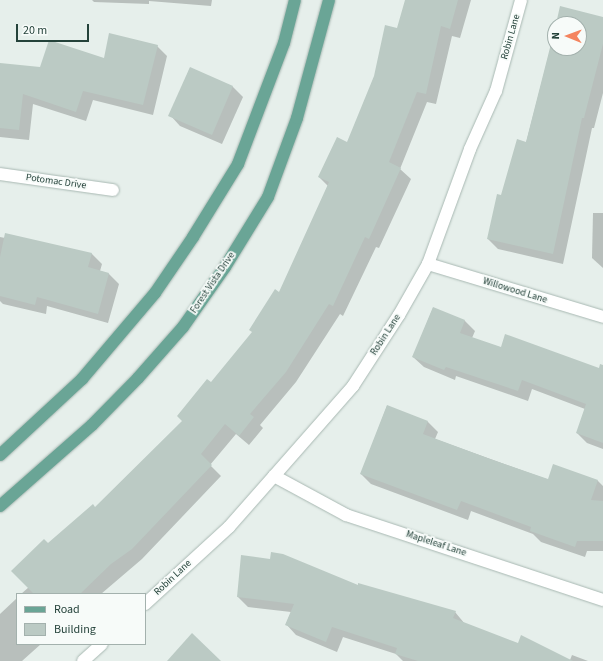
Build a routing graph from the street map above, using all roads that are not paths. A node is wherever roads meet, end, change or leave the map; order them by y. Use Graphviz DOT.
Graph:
graph roads {
  1 [pos="295,0"];
  2 [pos="329,0"];
  3 [pos="521,0"];
  4 [pos="0,174"];
  5 [pos="113,190"];
  6 [pos="428,264"];
  7 [pos="603,317"];
  8 [pos="0,455"];
  9 [pos="274,476"];
  10 [pos="0,506"];
  11 [pos="603,600"];
  12 [pos="146,603"];
  13 [pos="101,645"];
  14 [pos="83,661"];
  1 -- 8 [label="main road"];
  2 -- 10 [label="main road, Forest Vista Drive"];
  3 -- 6 [label="street, Robin Lane"];
  4 -- 5 [label="street, Potomac Drive"];
  6 -- 7 [label="street, Willowood Lane"];
  6 -- 9 [label="street, Robin Lane"];
  9 -- 11 [label="street, Mapleleaf Lane"];
  9 -- 12 [label="street, Robin Lane"];
  13 -- 14 [label="street"];
}
